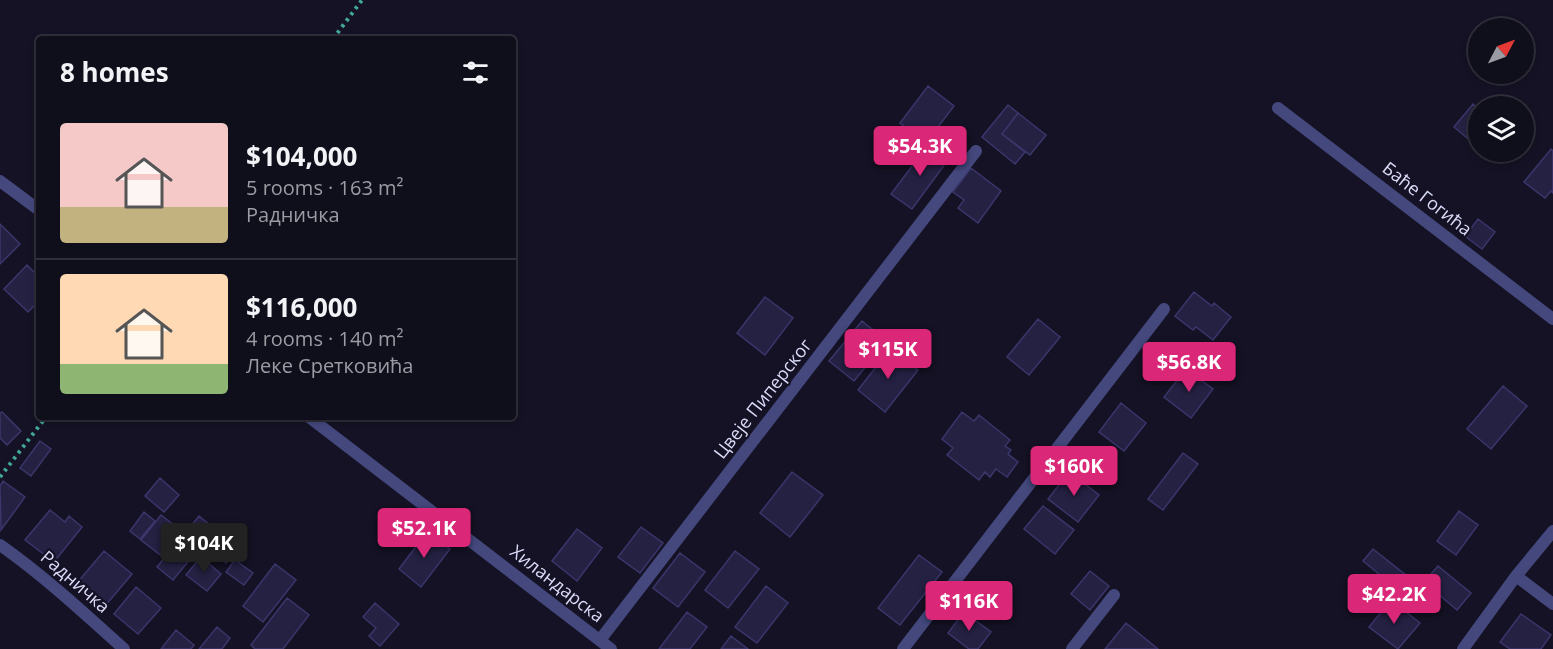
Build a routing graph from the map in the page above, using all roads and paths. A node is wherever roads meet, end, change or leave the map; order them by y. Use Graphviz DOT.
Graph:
graph roads {
  1 [pos="362,0"];
  2 [pos="335,36"];
  3 [pos="1278,108"];
  4 [pos="976,152"];
  5 [pos="0,181"];
  6 [pos="36,208"];
  7 [pos="1164,309"];
  8 [pos="1553,319"];
  9 [pos="44,420"];
  10 [pos="313,420"];
  11 [pos="0,477"];
  12 [pos="1553,531"];
  13 [pos="0,545"];
  14 [pos="1516,576"];
  15 [pos="1114,595"];
  16 [pos="1553,604"];
  17 [pos="600,640"];
  18 [pos="124,649"];
  19 [pos="611,649"];
  20 [pos="903,649"];
  21 [pos="1072,649"];
  22 [pos="1463,649"];
  1 -- 2 [label="path"];
  3 -- 8 [label="street, Баће Гогића"];
  4 -- 17 [label="street, Цвеје Пиперског"];
  5 -- 6 [label="street"];
  7 -- 20 [label="street"];
  9 -- 11 [label="path"];
  10 -- 17 [label="street, Хиландарска"];
  12 -- 14 [label="street"];
  13 -- 18 [label="street, Радничка"];
  14 -- 16 [label="street"];
  14 -- 22 [label="street"];
  15 -- 21 [label="street"];
  17 -- 19 [label="street, Хиландарска"];
}
